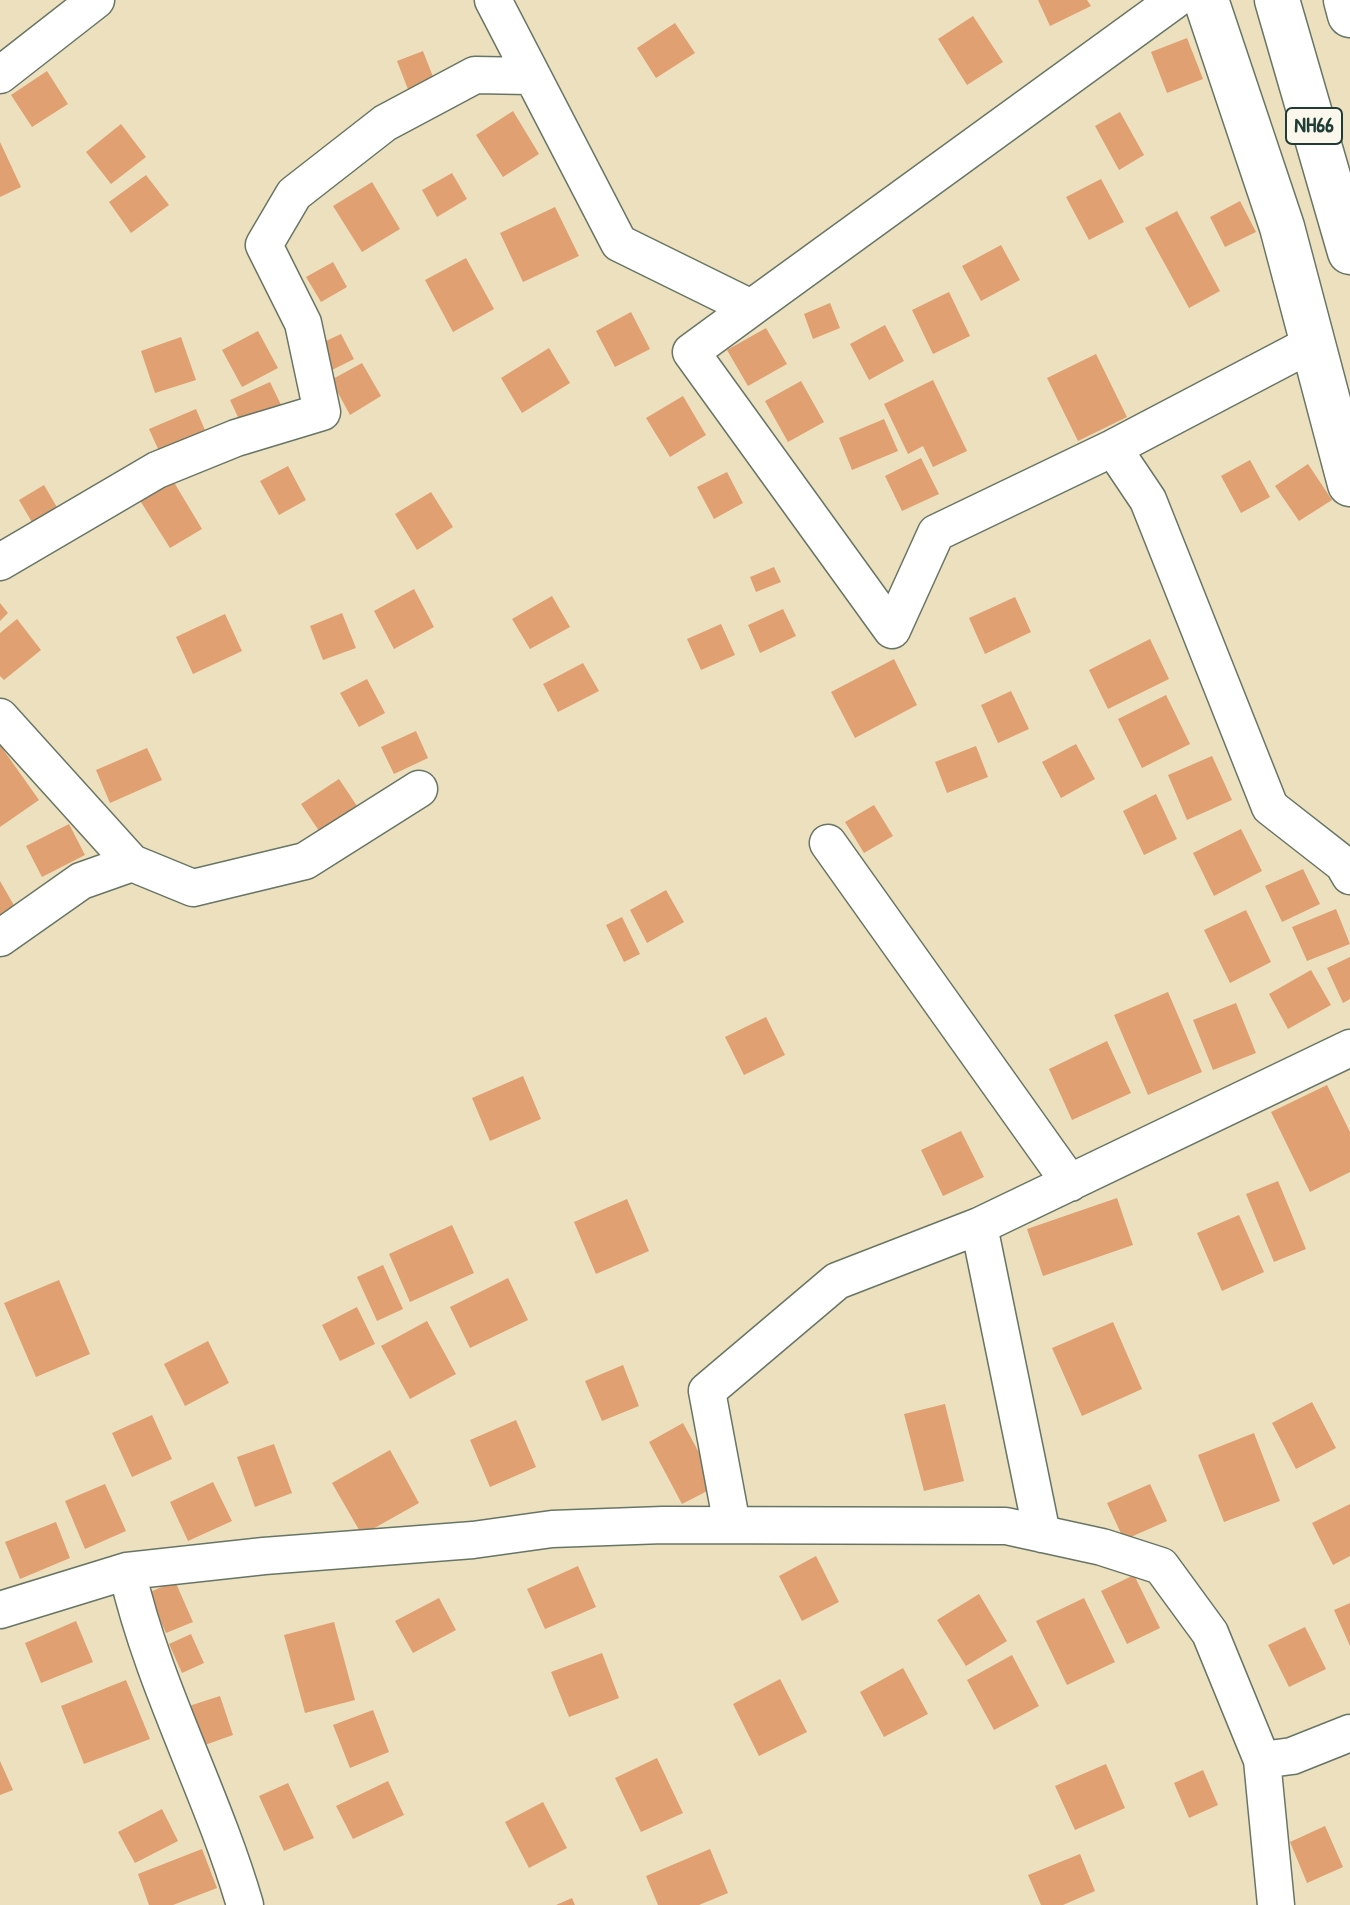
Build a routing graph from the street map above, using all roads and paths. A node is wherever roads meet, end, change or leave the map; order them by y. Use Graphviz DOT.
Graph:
graph roads {
  1 [pos="96,0"];
  2 [pos="493,0"];
  3 [pos="1175,0"];
  4 [pos="1206,0"];
  5 [pos="1277,0"];
  6 [pos="1346,0"];
  7 [pos="1350,15"];
  8 [pos="0,75"];
  9 [pos="529,76"];
  10 [pos="1350,252"];
  11 [pos="751,308"];
  12 [pos="1313,343"];
  13 [pos="1113,448"];
  14 [pos="1350,484"];
  15 [pos="0,562"];
  16 [pos="0,717"];
  17 [pos="419,789"];
  18 [pos="828,843"];
  19 [pos="132,863"];
  20 [pos="1350,876"];
  21 [pos="0,938"];
  22 [pos="1350,1048"];
  23 [pos="1070,1183"];
  24 [pos="979,1226"];
  25 [pos="732,1525"];
  26 [pos="1042,1534"];
  27 [pos="127,1571"];
  28 [pos="0,1610"];
  29 [pos="1350,1733"];
  30 [pos="1262,1760"];
  31 [pos="245,1905"];
  32 [pos="1276,1905"];
  1 -- 8 [label="street"];
  2 -- 9 [label="street"];
  3 -- 11 [label="street"];
  4 -- 12 [label="main road"];
  5 -- 10 [label="main road, NH66"];
  6 -- 7 [label="main road"];
  9 -- 11 [label="street"];
  9 -- 15 [label="street"];
  11 -- 13 [label="street"];
  12 -- 13 [label="street"];
  12 -- 14 [label="main road"];
  13 -- 20 [label="street"];
  16 -- 19 [label="street"];
  17 -- 19 [label="street"];
  18 -- 23 [label="street"];
  19 -- 21 [label="street"];
  22 -- 23 [label="street"];
  23 -- 24 [label="street"];
  24 -- 25 [label="street"];
  24 -- 26 [label="street"];
  25 -- 26 [label="street"];
  25 -- 27 [label="street"];
  26 -- 30 [label="street"];
  27 -- 28 [label="street"];
  27 -- 31 [label="street"];
  29 -- 30 [label="street"];
  30 -- 32 [label="street"];
}
